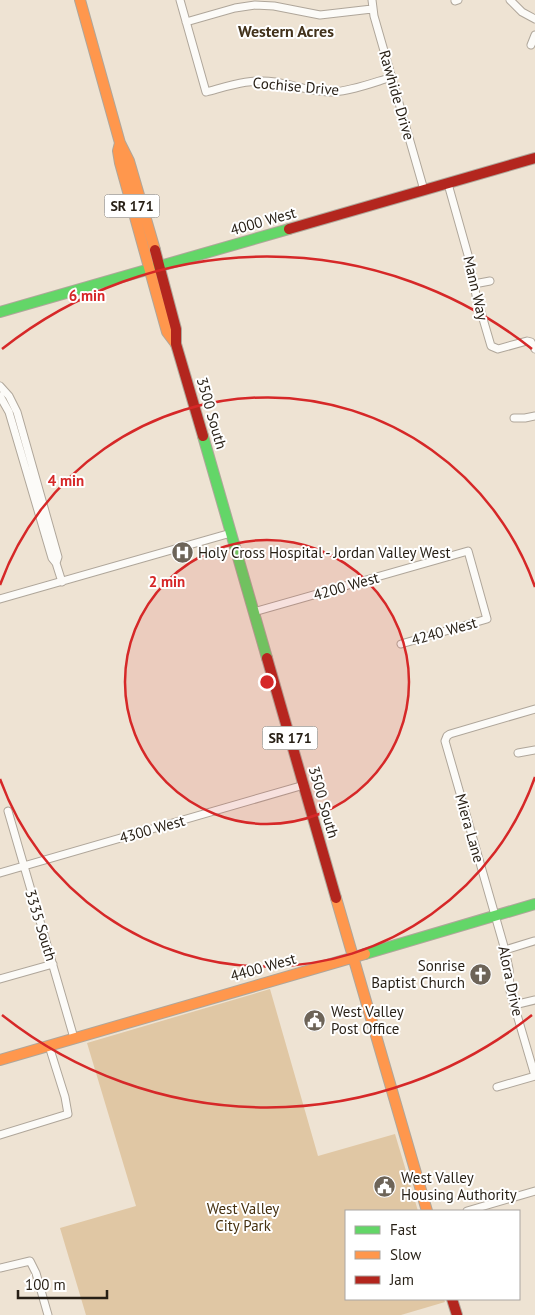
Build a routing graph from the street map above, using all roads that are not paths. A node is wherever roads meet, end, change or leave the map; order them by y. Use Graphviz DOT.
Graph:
graph roads {
  1 [pos="80,0"];
  2 [pos="180,0"];
  3 [pos="372,0"];
  4 [pos="510,0"];
  5 [pos="372,8"];
  6 [pos="535,19"];
  7 [pos="186,22"];
  8 [pos="535,35"];
  9 [pos="531,45"];
  10 [pos="392,77"];
  11 [pos="535,158"];
  12 [pos="448,184"];
  13 [pos="424,190"];
  14 [pos="155,268"];
  15 [pos="490,281"];
  16 [pos="474,284"];
  17 [pos="0,312"];
  18 [pos="535,349"];
  19 [pos="0,386"];
  20 [pos="0,396"];
  21 [pos="535,416"];
  22 [pos="514,418"];
  23 [pos="231,533"];
  24 [pos="56,563"];
  25 [pos="62,582"];
  26 [pos="0,600"];
  27 [pos="254,612"];
  28 [pos="488,619"];
  29 [pos="401,644"];
  30 [pos="535,709"];
  31 [pos="535,750"];
  32 [pos="518,754"];
  33 [pos="304,785"];
  34 [pos="8,811"];
  35 [pos="24,866"];
  36 [pos="0,873"];
  37 [pos="535,904"];
  38 [pos="495,916"];
  39 [pos="534,941"];
  40 [pos="505,950"];
  41 [pos="353,956"];
  42 [pos="53,964"];
  43 [pos="0,979"];
  44 [pos="535,1000"];
  45 [pos="514,1006"];
  46 [pos="74,1038"];
  47 [pos="50,1046"];
  48 [pos="0,1060"];
  49 [pos="535,1076"];
  50 [pos="497,1087"];
  51 [pos="0,1135"];
  52 [pos="535,1191"];
  53 [pos="427,1210"];
  54 [pos="470,1210"];
  55 [pos="0,1268"];
  56 [pos="452,1300"];
  57 [pos="48,1315"];
  58 [pos="457,1315"];
  1 -- 14 [label="main road, 3500 South / SR 171"];
  2 -- 7 [label="street, Cochise Drive"];
  3 -- 5 [label="street, Rawhide Drive"];
  4 -- 6 [label="street"];
  5 -- 7 [label="street"];
  5 -- 10 [label="street, Rawhide Drive"];
  7 -- 10 [label="street, Cochise Drive"];
  8 -- 9 [label="street"];
  10 -- 13 [label="street, Rawhide Drive"];
  11 -- 12 [label="main road, 4000 West"];
  12 -- 13 [label="main road, 4000 West"];
  12 -- 16 [label="street, Mann Way"];
  13 -- 14 [label="main road, 4000 West"];
  14 -- 17 [label="main road, 4000 West"];
  14 -- 23 [label="main road, 3500 South / SR 171"];
  15 -- 16 [label="street"];
  16 -- 18 [label="street, Mann Way"];
  19 -- 24 [label="street"];
  20 -- 24 [label="street"];
  21 -- 22 [label="street"];
  23 -- 25 [label="street"];
  23 -- 27 [label="main road, 3500 South / SR 171"];
  24 -- 25 [label="street"];
  25 -- 26 [label="street"];
  27 -- 28 [label="street, 4200 West"];
  27 -- 33 [label="main road, 3500 South / SR 171"];
  28 -- 29 [label="street, 4240 West"];
  30 -- 38 [label="street, Miera Lane"];
  31 -- 32 [label="street"];
  33 -- 35 [label="street, 4300 West"];
  33 -- 41 [label="main road, 3500 South / SR 171"];
  34 -- 35 [label="street, 3335 South"];
  35 -- 36 [label="street, 4300 West"];
  35 -- 42 [label="street, 3335 South"];
  37 -- 38 [label="main road, 4400 West"];
  38 -- 40 [label="street, Alora Drive"];
  38 -- 41 [label="main road, 4400 West"];
  39 -- 40 [label="street"];
  40 -- 45 [label="street, Alora Drive"];
  41 -- 46 [label="main road, 4400 West"];
  41 -- 53 [label="main road, 3500 South / SR 171"];
  42 -- 43 [label="street"];
  42 -- 46 [label="street, 3335 South"];
  44 -- 45 [label="street"];
  45 -- 49 [label="street, Alora Drive"];
  46 -- 47 [label="main road, 4400 West"];
  47 -- 48 [label="main road, 4400 West"];
  47 -- 51 [label="street"];
  49 -- 50 [label="street"];
  52 -- 54 [label="street"];
  55 -- 57 [label="street"];
  56 -- 58 [label="main road"];
}
